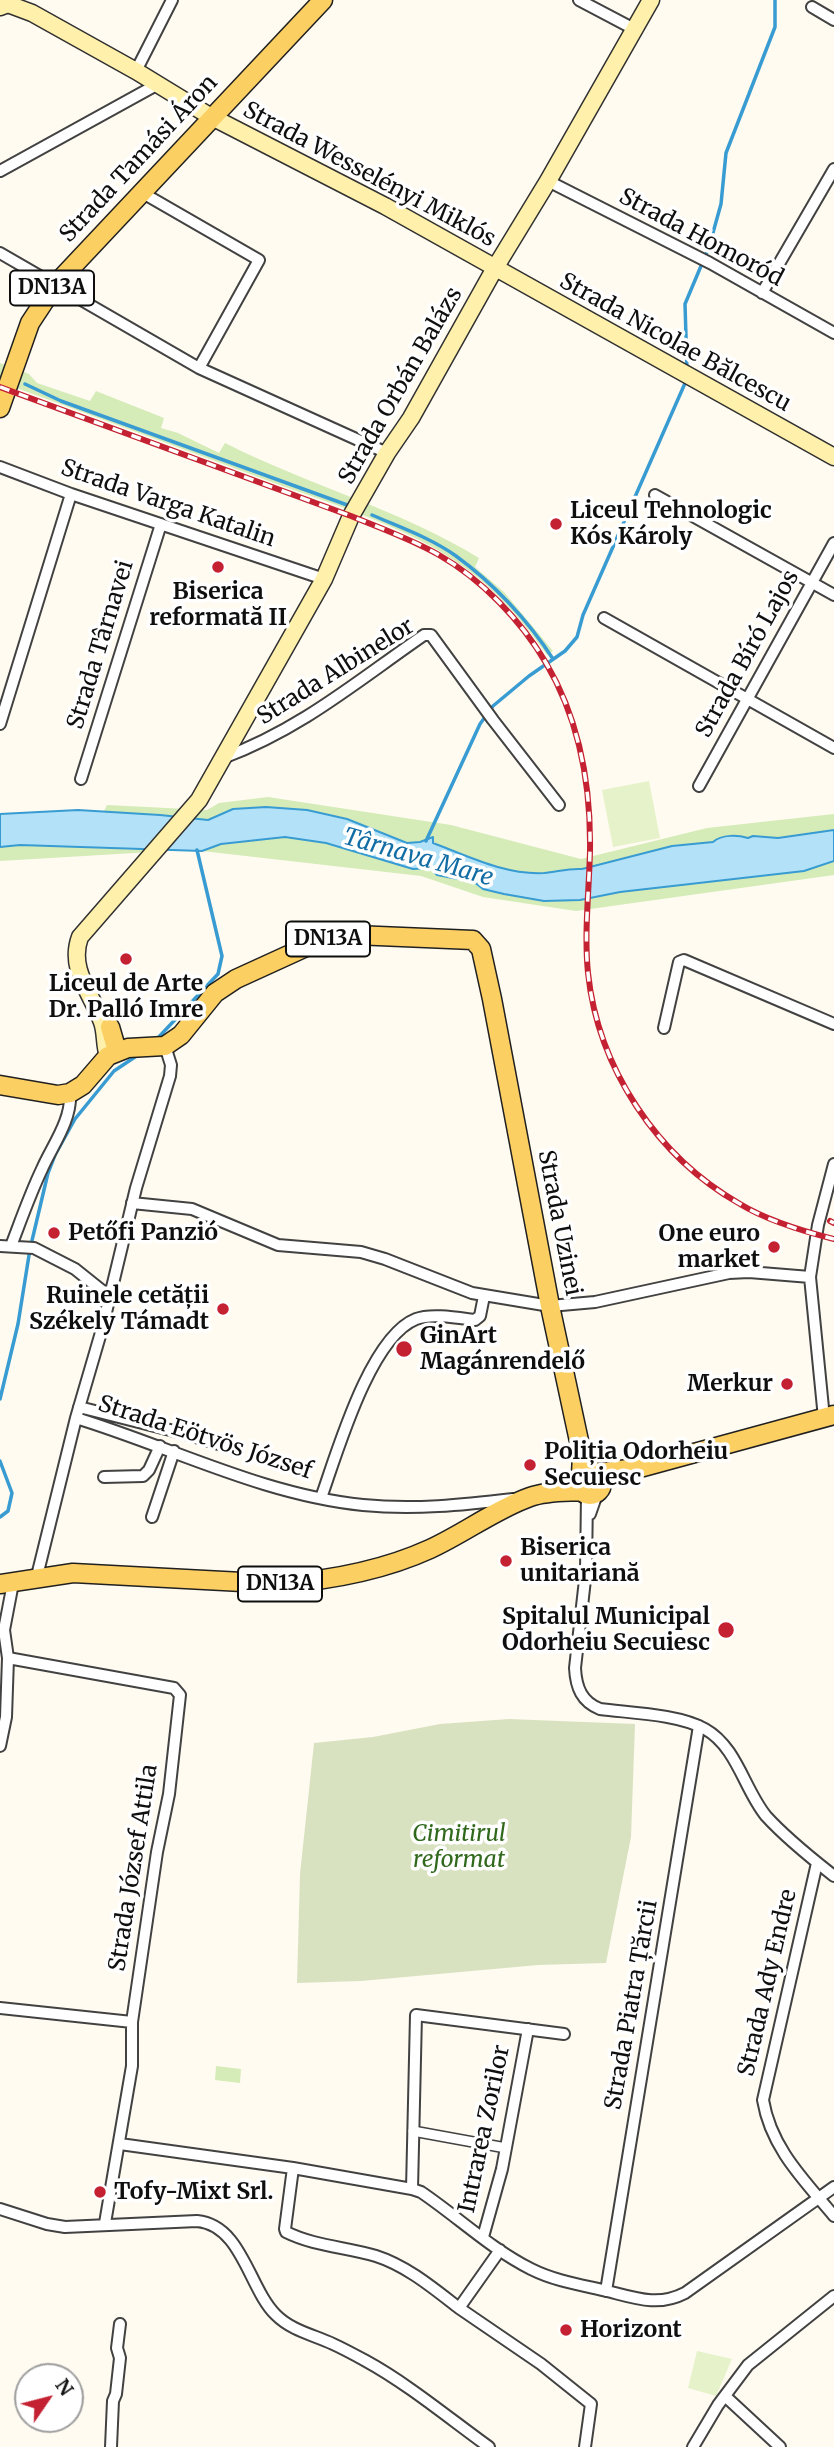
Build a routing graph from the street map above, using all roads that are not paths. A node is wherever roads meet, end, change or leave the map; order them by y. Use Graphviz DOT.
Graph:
graph roads {
  1 [pos="1,0"];
  2 [pos="172,0"];
  3 [pos="323,0"];
  4 [pos="579,0"];
  5 [pos="651,0"];
  6 [pos="0,7"];
  7 [pos="812,7"];
  8 [pos="834,20"];
  9 [pos="634,29"];
  10 [pos="136,71"];
  11 [pos="158,84"];
  12 [pos="212,117"];
  13 [pos="834,169"];
  14 [pos="0,172"];
  15 [pos="548,181"];
  16 [pos="141,192"];
  17 [pos="0,253"];
  18 [pos="495,268"];
  19 [pos="55,285"];
  20 [pos="762,293"];
  21 [pos="834,333"];
  22 [pos="199,368"];
  23 [pos="0,407"];
  24 [pos="387,453"];
  25 [pos="834,457"];
  26 [pos="0,467"];
  27 [pos="71,494"];
  28 [pos="655,495"];
  29 [pos="161,524"];
  30 [pos="834,543"];
  31 [pos="324,579"];
  32 [pos="811,582"];
  33 [pos="834,595"];
  34 [pos="604,618"];
  35 [pos="747,700"];
  36 [pos="0,724"];
  37 [pos="834,747"];
  38 [pos="223,758"];
  39 [pos="81,779"];
  40 [pos="699,786"];
  41 [pos="559,805"];
  42 [pos="97,1011"];
  43 [pos="834,1024"];
  44 [pos="110,1027"];
  45 [pos="664,1028"];
  46 [pos="151,1047"];
  47 [pos="112,1054"];
  48 [pos="0,1085"];
  49 [pos="76,1089"];
  50 [pos="834,1164"];
  51 [pos="132,1203"];
  52 [pos="6,1246"];
  53 [pos="810,1278"];
  54 [pos="484,1296"];
  55 [pos="110,1297"];
  56 [pos="550,1306"];
  57 [pos="78,1412"];
  58 [pos="829,1417"];
  59 [pos="160,1446"];
  60 [pos="232,1448"];
  61 [pos="174,1451"];
  62 [pos="104,1477"];
  63 [pos="590,1483"];
  64 [pos="530,1497"];
  65 [pos="320,1498"];
  66 [pos="467,1505"];
  67 [pos="152,1517"];
  68 [pos="471,1527"];
  69 [pos="36,1580"];
  70 [pos="7,1583"];
  71 [pos="2,1628"];
  72 [pos="8,1658"];
  73 [pos="699,1726"];
  74 [pos="0,1746"];
  75 [pos="817,1863"];
  76 [pos="834,1876"];
  77 [pos="0,2008"];
  78 [pos="132,2022"];
  79 [pos="528,2029"];
  80 [pos="564,2034"];
  81 [pos="413,2131"];
  82 [pos="120,2144"];
  83 [pos="506,2148"];
  84 [pos="293,2168"];
  85 [pos="834,2187"];
  86 [pos="412,2189"];
  87 [pos="819,2198"];
  88 [pos="0,2209"];
  89 [pos="834,2216"];
  90 [pos="105,2223"];
  91 [pos="482,2237"];
  92 [pos="500,2250"];
  93 [pos="606,2291"];
  94 [pos="834,2296"];
  95 [pos="459,2308"];
  96 [pos="120,2323"];
  97 [pos="724,2396"];
  98 [pos="111,2447"];
  99 [pos="489,2447"];
  100 [pos="585,2447"];
  101 [pos="693,2447"];
  102 [pos="780,2447"];
  1 -- 6 [label="street"];
  2 -- 10 [label="street"];
  3 -- 12 [label="main road, Strada Tamási Áron / DN13A"];
  4 -- 9 [label="street"];
  5 -- 9 [label="main road, Strada Orbán Balázs"];
  6 -- 10 [label="main road, Strada Wesselényi Miklós"];
  7 -- 8 [label="street"];
  9 -- 15 [label="main road, Strada Orbán Balázs"];
  10 -- 11 [label="main road, Strada Wesselényi Miklós"];
  11 -- 12 [label="main road, Strada Wesselényi Miklós"];
  11 -- 14 [label="street"];
  12 -- 16 [label="main road, Strada Tamási Áron / DN13A"];
  12 -- 18 [label="main road, Strada Wesselényi Miklós"];
  13 -- 20 [label="street"];
  15 -- 18 [label="main road, Strada Orbán Balázs"];
  15 -- 20 [label="street, Strada Homoród"];
  16 -- 19 [label="main road, Strada Tamási Áron / DN13A"];
  16 -- 22 [label="street"];
  17 -- 19 [label="street"];
  18 -- 24 [label="main road, Strada Orbán Balázs"];
  18 -- 25 [label="main road, Strada Nicolae Bălcescu"];
  19 -- 22 [label="street"];
  19 -- 23 [label="main road, Strada Tamási Áron / DN13A"];
  20 -- 21 [label="street, Strada Homoród"];
  22 -- 24 [label="street"];
  24 -- 31 [label="main road, Strada Orbán Balázs"];
  26 -- 27 [label="street, Strada Varga Katalin"];
  27 -- 29 [label="street, Strada Varga Katalin"];
  27 -- 36 [label="street"];
  28 -- 32 [label="street"];
  29 -- 31 [label="street, Strada Varga Katalin"];
  29 -- 39 [label="street, Strada Târnavei"];
  30 -- 32 [label="street, Strada Bíró Lajos"];
  31 -- 38 [label="main road, Strada Orbán Balázs"];
  32 -- 33 [label="street"];
  32 -- 35 [label="street, Strada Bíró Lajos"];
  34 -- 35 [label="street"];
  35 -- 37 [label="street"];
  35 -- 40 [label="street, Strada Bíró Lajos"];
  38 -- 41 [label="street, Strada Albinelor"];
  38 -- 42 [label="main road, Strada Orbán Balázs"];
  42 -- 44 [label="main road"];
  42 -- 47 [label="main road"];
  43 -- 45 [label="street"];
  44 -- 46 [label="main road"];
  44 -- 47 [label="main road"];
  46 -- 47 [label="main road"];
  46 -- 51 [label="street"];
  46 -- 56 [label="main road, Strada Uzinei / DN13A"];
  47 -- 49 [label="main road"];
  48 -- 49 [label="main road"];
  49 -- 52 [label="street"];
  50 -- 53 [label="street"];
  51 -- 54 [label="street"];
  51 -- 55 [label="street"];
  52 -- 55 [label="street"];
  53 -- 56 [label="street"];
  53 -- 58 [label="street"];
  54 -- 56 [label="street"];
  54 -- 65 [label="street"];
  55 -- 57 [label="street"];
  56 -- 63 [label="main road, Strada Uzinei / DN13A"];
  57 -- 59 [label="street, Strada Eötvös József"];
  57 -- 60 [label="street"];
  57 -- 69 [label="street"];
  58 -- 63 [label="main road, DN13A"];
  59 -- 61 [label="street, Strada Eötvös József"];
  59 -- 62 [label="street"];
  61 -- 65 [label="street, Strada Eötvös József"];
  61 -- 67 [label="street"];
  63 -- 64 [label="main road, DN13A"];
  63 -- 73 [label="street"];
  64 -- 66 [label="street, Strada Eötvös József"];
  64 -- 68 [label="main road, DN13A"];
  65 -- 66 [label="street, Strada Eötvös József"];
  66 -- 68 [label="street"];
  68 -- 69 [label="main road, DN13A"];
  69 -- 70 [label="main road, DN13A"];
  70 -- 71 [label="street"];
  71 -- 72 [label="street"];
  72 -- 74 [label="street"];
  72 -- 78 [label="street, Strada József Attila"];
  73 -- 75 [label="street"];
  73 -- 93 [label="street, Strada Piatra Țărcii"];
  75 -- 76 [label="street"];
  75 -- 87 [label="street, Strada Ady Endre"];
  77 -- 78 [label="street"];
  78 -- 82 [label="street, Strada József Attila"];
  79 -- 80 [label="street"];
  79 -- 81 [label="street"];
  79 -- 83 [label="street, Intrarea Zorilor"];
  81 -- 83 [label="street"];
  81 -- 86 [label="street"];
  82 -- 84 [label="street"];
  82 -- 90 [label="street, Strada József Attila"];
  83 -- 91 [label="street, Intrarea Zorilor"];
  84 -- 86 [label="street"];
  84 -- 95 [label="street"];
  85 -- 87 [label="street"];
  86 -- 91 [label="street"];
  87 -- 89 [label="street, Strada Ady Endre"];
  87 -- 93 [label="street"];
  88 -- 90 [label="street"];
  90 -- 99 [label="street"];
  91 -- 92 [label="street"];
  92 -- 93 [label="street"];
  92 -- 95 [label="street"];
  94 -- 97 [label="street"];
  95 -- 100 [label="street"];
  96 -- 98 [label="street"];
  97 -- 101 [label="street"];
  97 -- 102 [label="street"];
}
